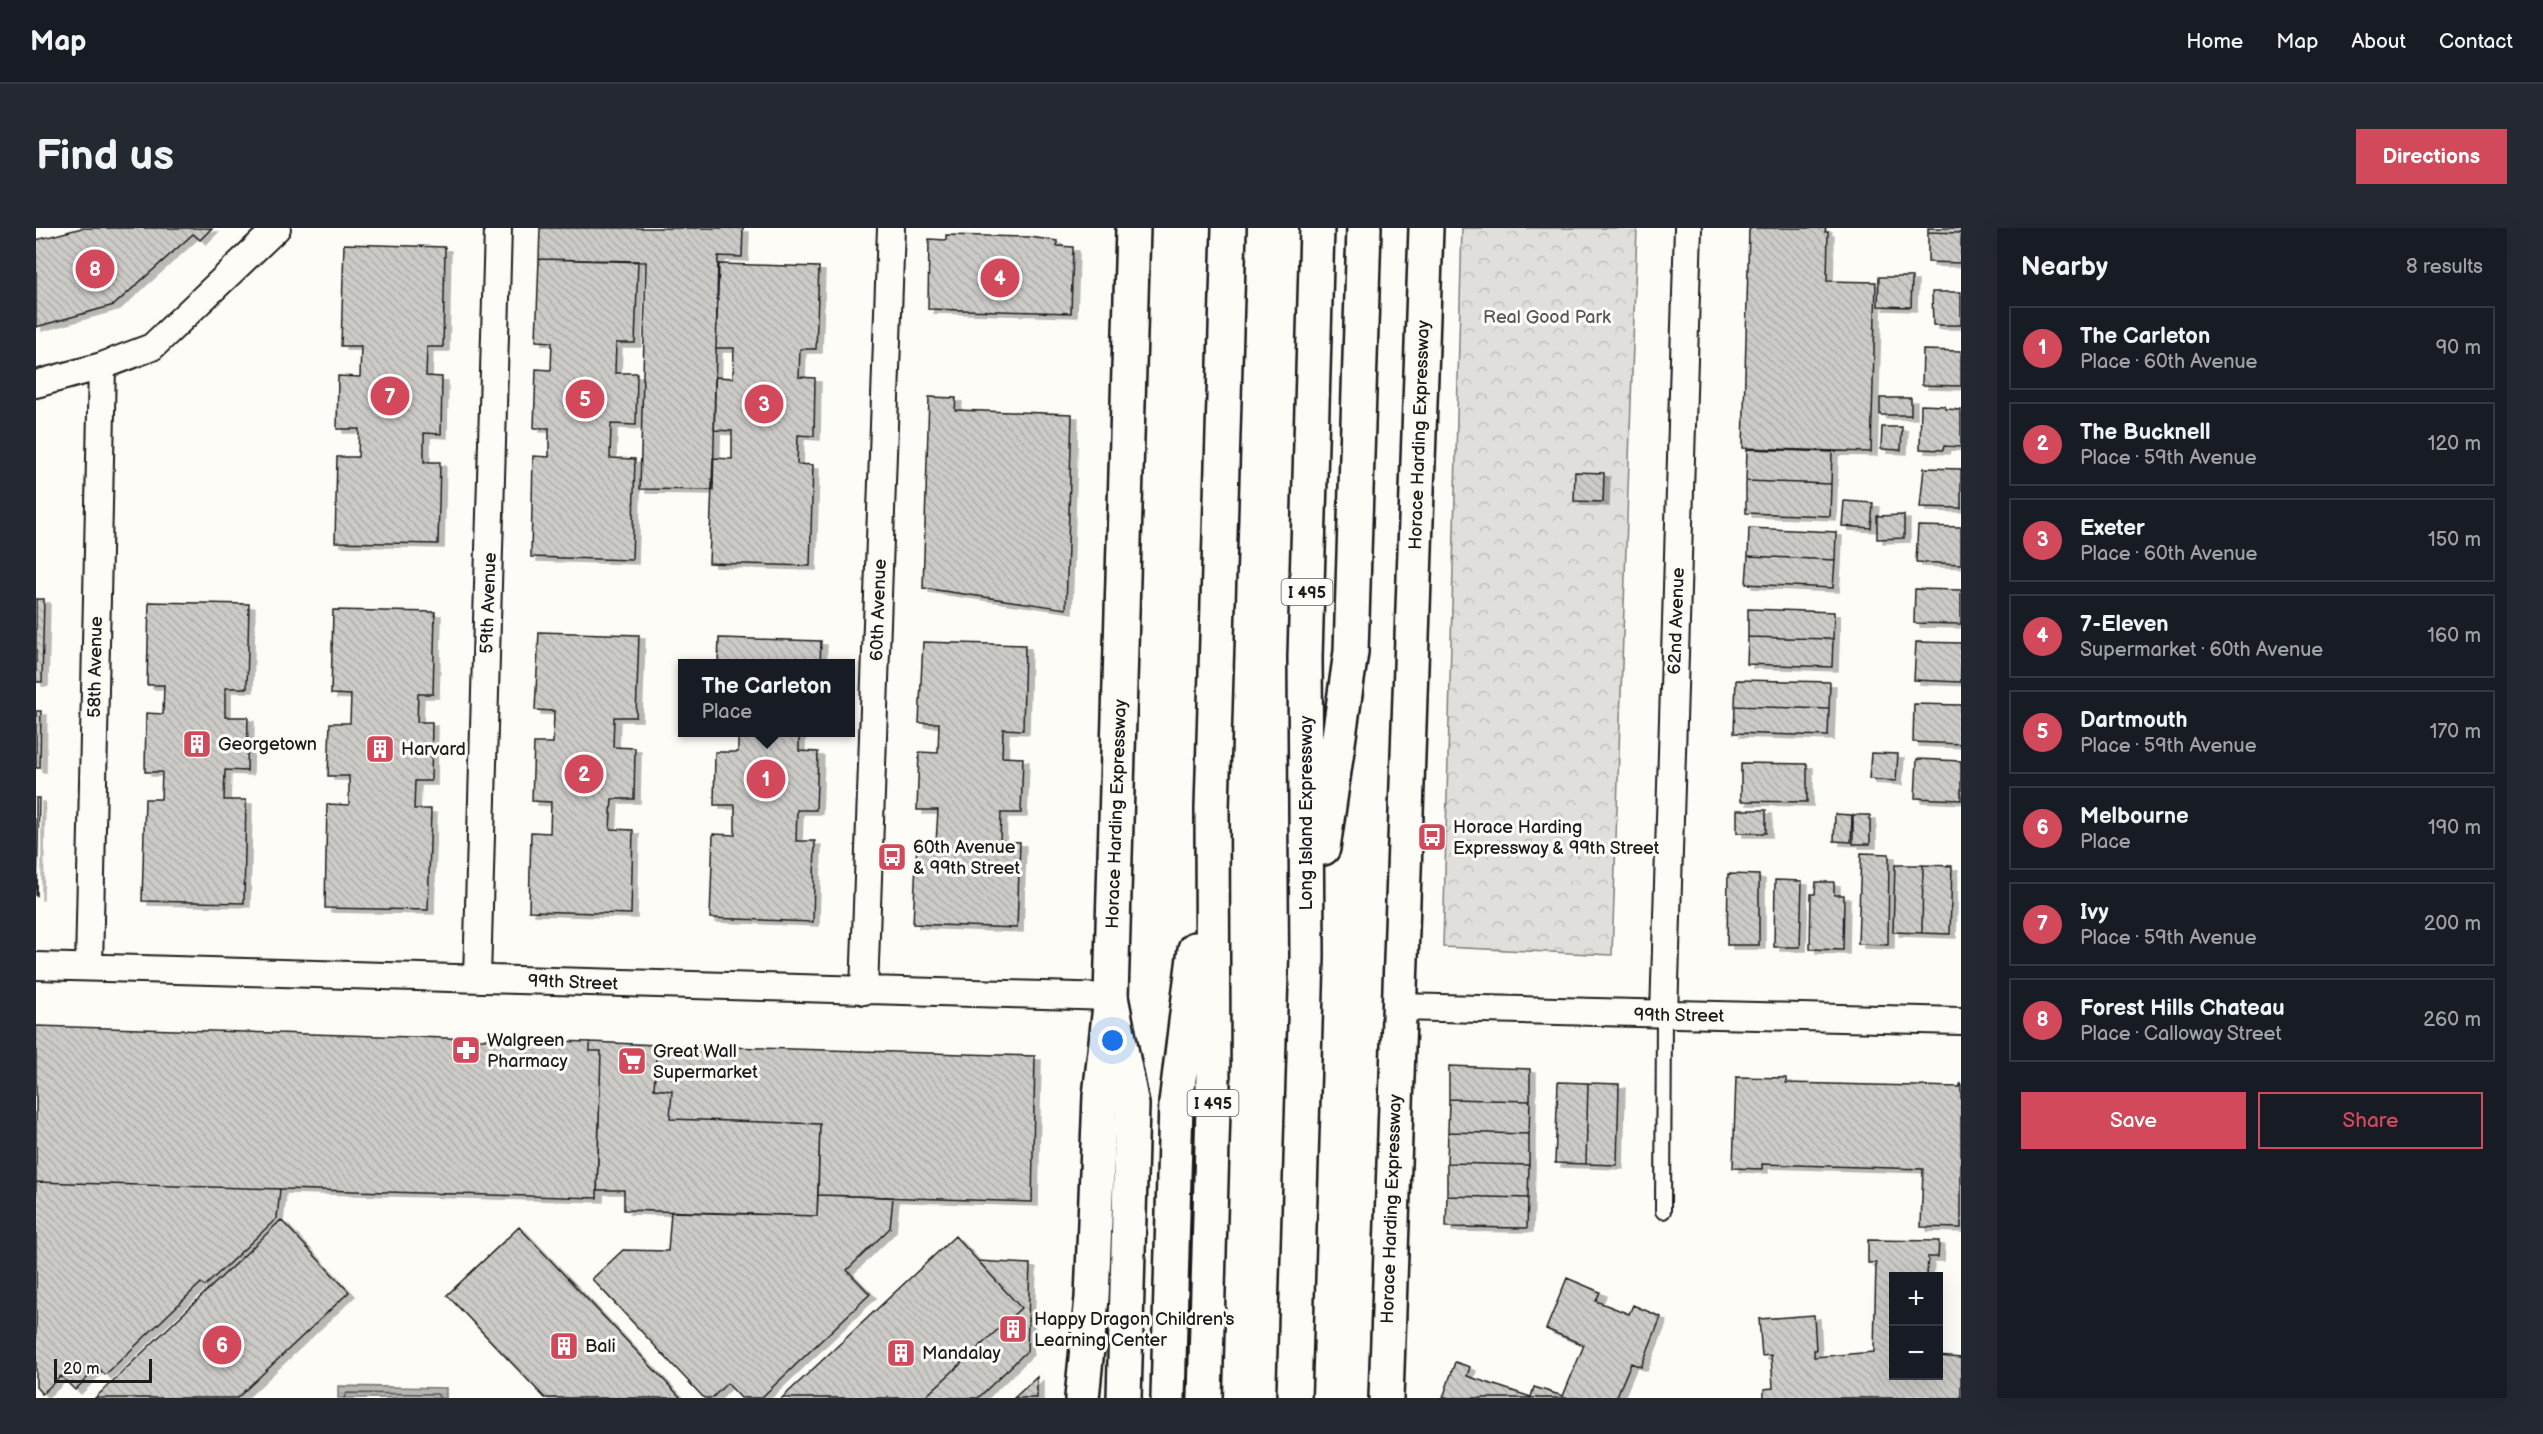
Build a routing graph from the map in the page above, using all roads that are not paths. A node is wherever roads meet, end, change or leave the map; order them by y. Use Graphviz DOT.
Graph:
graph roads {
  1 [pos="277,228"];
  2 [pos="498,228"];
  3 [pos="891,228"];
  4 [pos="1133,228"];
  5 [pos="1229,228"];
  6 [pos="1317,228"];
  7 [pos="1364,228"];
  8 [pos="1426,228"];
  9 [pos="1688,228"];
  10 [pos="102,366"];
  11 [pos="36,384"];
  12 [pos="1212,808"];
  13 [pos="1307,956"];
  14 [pos="36,966"];
  15 [pos="88,968"];
  16 [pos="477,978"];
  17 [pos="864,991"];
  18 [pos="1111,998"];
  19 [pos="1398,1007"];
  20 [pos="1664,1015"];
  21 [pos="1961,1021"];
  22 [pos="1663,1211"];
  23 [pos="1082,1398"];
  24 [pos="1124,1398"];
  25 [pos="1168,1398"];
  26 [pos="1204,1398"];
  27 [pos="1294,1398"];
  28 [pos="1386,1398"];
  1 -- 10 [label="street"];
  2 -- 16 [label="street, 59th Avenue"];
  3 -- 17 [label="street, 60th Avenue"];
  4 -- 18 [label="main road, Horace Harding Expressway"];
  5 -- 12 [label="main road, I 495"];
  6 -- 13 [label="main road, Long Island Expressway / I 495"];
  7 -- 13 [label="main road"];
  8 -- 19 [label="main road, Horace Harding Expressway"];
  9 -- 20 [label="street, 62nd Avenue"];
  10 -- 11 [label="street"];
  10 -- 15 [label="street, 58th Avenue"];
  12 -- 25 [label="main road"];
  12 -- 26 [label="main road, I 495"];
  13 -- 27 [label="main road, Long Island Expressway / I 495"];
  14 -- 15 [label="street, 99th Street"];
  15 -- 16 [label="street, 99th Street"];
  16 -- 17 [label="street, 99th Street"];
  17 -- 18 [label="street, 99th Street"];
  18 -- 23 [label="main road, Horace Harding Expressway"];
  18 -- 24 [label="main road"];
  19 -- 20 [label="street, 99th Street"];
  19 -- 28 [label="main road, Horace Harding Expressway"];
  20 -- 21 [label="street, 99th Street"];
  20 -- 22 [label="lane"];
}
